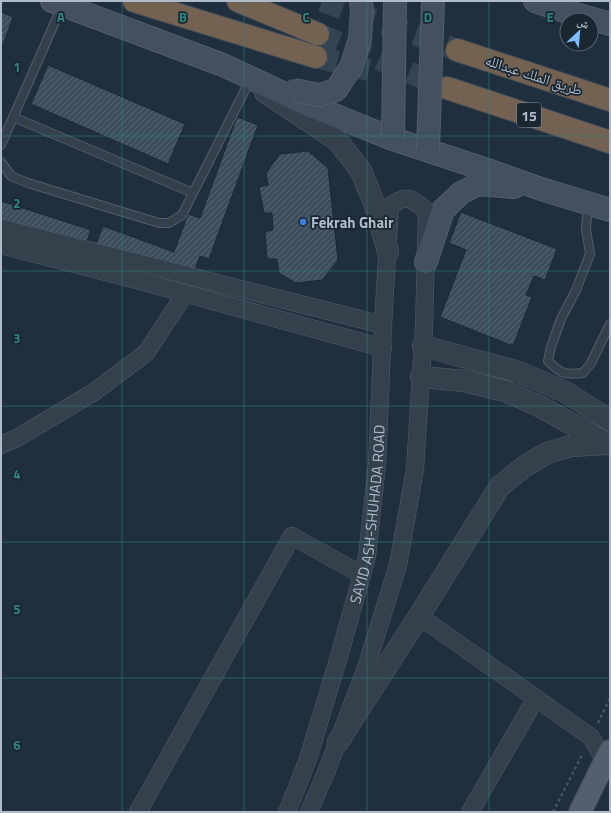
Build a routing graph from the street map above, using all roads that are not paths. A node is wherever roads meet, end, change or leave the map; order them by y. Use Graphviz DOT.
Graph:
graph roads {
  1 [pos="134,1"];
  2 [pos="238,1"];
  3 [pos="361,1"];
  4 [pos="395,1"];
  5 [pos="433,1"];
  6 [pos="535,1"];
  7 [pos="57,3"];
  8 [pos="564,11"];
  9 [pos="599,24"];
  10 [pos="610,24"];
  11 [pos="610,29"];
  12 [pos="318,34"];
  13 [pos="458,50"];
  14 [pos="316,57"];
  15 [pos="223,65"];
  16 [pos="249,82"];
  17 [pos="447,88"];
  18 [pos="610,100"];
  19 [pos="13,117"];
  20 [pos="393,139"];
  21 [pos="610,142"];
  22 [pos="1,145"];
  23 [pos="428,150"];
  24 [pos="1,162"];
  25 [pos="541,189"];
  26 [pos="193,193"];
  27 [pos="610,202"];
  28 [pos="588,203"];
  29 [pos="610,210"];
  30 [pos="1,228"];
  31 [pos="1,244"];
  32 [pos="388,252"];
  33 [pos="426,262"];
  34 [pos="184,294"];
  35 [pos="610,324"];
  36 [pos="383,325"];
  37 [pos="423,346"];
  38 [pos="383,348"];
  39 [pos="421,377"];
  40 [pos="610,420"];
  41 [pos="608,445"];
  42 [pos="1,446"];
  43 [pos="362,575"];
  44 [pos="419,616"];
  45 [pos="536,698"];
  46 [pos="338,742"];
  47 [pos="608,756"];
  48 [pos="138,812"];
  49 [pos="287,812"];
  50 [pos="308,812"];
  51 [pos="470,812"];
  52 [pos="580,812"];
  1 -- 14 [label="highway"];
  2 -- 12 [label="highway"];
  3 -- 15 [label="main road, bridge"];
  4 -- 20 [label="main road, bridge"];
  5 -- 23 [label="main road, bridge"];
  6 -- 8 [label="main road"];
  7 -- 15 [label="main road"];
  7 -- 19 [label="lane"];
  8 -- 10 [label="main road"];
  9 -- 11 [label="main road"];
  13 -- 18 [label="highway, طريق الملك عبدالله"];
  15 -- 16 [label="street"];
  15 -- 20 [label="main road"];
  16 -- 26 [label="lane"];
  16 -- 32 [label="street"];
  17 -- 21 [label="highway, 15"];
  19 -- 22 [label="lane"];
  19 -- 26 [label="lane"];
  20 -- 23 [label="main road"];
  23 -- 25 [label="main road"];
  24 -- 26 [label="lane"];
  25 -- 27 [label="main road"];
  25 -- 28 [label="main road"];
  25 -- 33 [label="main road"];
  28 -- 29 [label="main road"];
  28 -- 35 [label="lane"];
  30 -- 36 [label="street"];
  31 -- 34 [label="street"];
  32 -- 33 [label="street, SAYID ASH-SHUHADA ROAD"];
  32 -- 36 [label="street, SAYID ASH-SHUHADA ROAD"];
  33 -- 37 [label="street"];
  34 -- 38 [label="street"];
  34 -- 42 [label="street"];
  36 -- 38 [label="street, SAYID ASH-SHUHADA ROAD"];
  37 -- 39 [label="street"];
  37 -- 40 [label="street"];
  38 -- 43 [label="street, SAYID ASH-SHUHADA ROAD"];
  39 -- 41 [label="street"];
  39 -- 46 [label="street"];
  41 -- 44 [label="street"];
  43 -- 48 [label="street"];
  43 -- 49 [label="street, SAYID ASH-SHUHADA ROAD"];
  44 -- 45 [label="street"];
  44 -- 46 [label="street"];
  45 -- 47 [label="street"];
  45 -- 51 [label="street"];
  46 -- 50 [label="street"];
  47 -- 52 [label="main road"];
}
